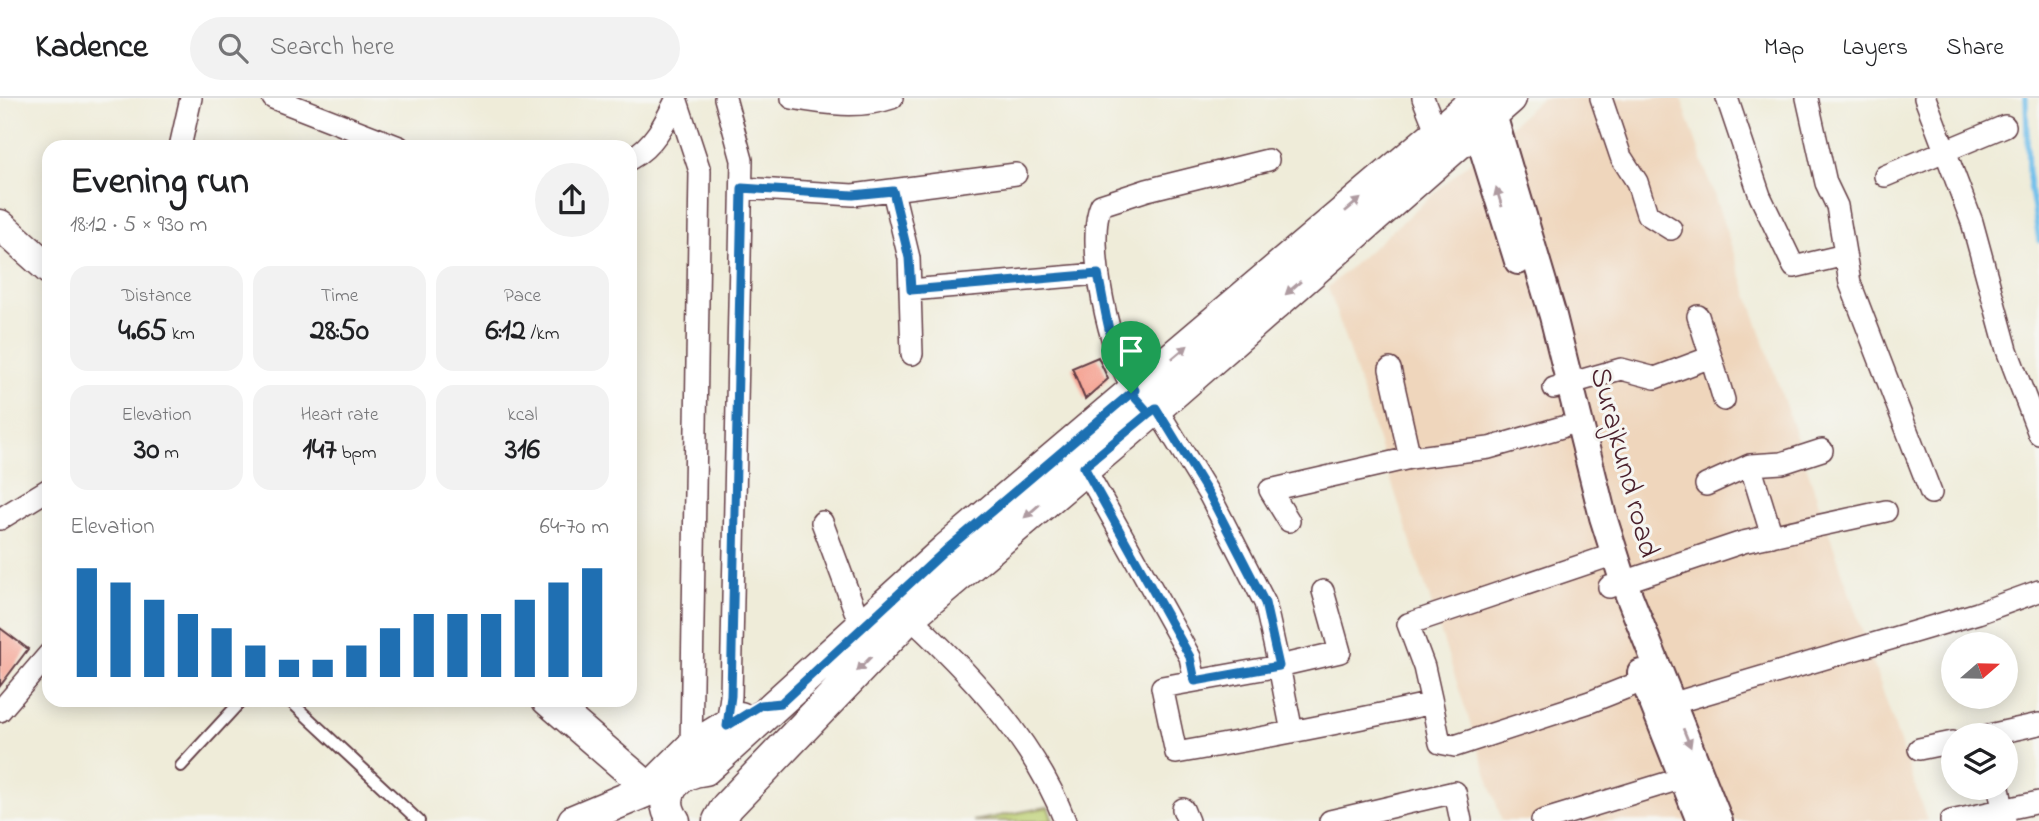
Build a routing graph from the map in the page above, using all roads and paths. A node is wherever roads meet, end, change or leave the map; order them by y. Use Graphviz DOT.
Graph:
graph roads {
  1 [pos="191,98"];
  2 [pos="274,98"];
  3 [pos="725,98"];
  4 [pos="792,98"];
  5 [pos="892,98"];
  6 [pos="1423,98"];
  7 [pos="1601,98"];
  8 [pos="1727,98"];
  9 [pos="1807,98"];
  10 [pos="1925,98"];
  11 [pos="676,99"];
  12 [pos="1486,106"];
  13 [pos="2005,126"];
  14 [pos="1437,133"];
  15 [pos="182,140"];
  16 [pos="381,140"];
  17 [pos="1945,150"];
  18 [pos="637,156"];
  19 [pos="1268,160"];
  20 [pos="1016,174"];
  21 [pos="1885,176"];
  22 [pos="742,188"];
  23 [pos="893,191"];
  24 [pos="0,225"];
  25 [pos="1671,229"];
  26 [pos="1845,255"];
  27 [pos="42,263"];
  28 [pos="1098,274"];
  29 [pos="911,290"];
  30 [pos="1698,316"];
  31 [pos="912,354"];
  32 [pos="1711,357"];
  33 [pos="1390,369"];
  34 [pos="1562,386"];
  35 [pos="1724,400"];
  36 [pos="1143,401"];
  37 [pos="1570,426"];
  38 [pos="2039,434"];
  39 [pos="1822,450"];
  40 [pos="1410,458"];
  41 [pos="1750,465"];
  42 [pos="1084,467"];
  43 [pos="1706,485"];
  44 [pos="42,492"];
  45 [pos="1931,493"];
  46 [pos="5,509"];
  47 [pos="1886,511"];
  48 [pos="1289,521"];
  49 [pos="821,522"];
  50 [pos="1772,536"];
  51 [pos="1607,557"];
  52 [pos="1617,585"];
  53 [pos="1324,591"];
  54 [pos="2039,591"];
  55 [pos="900,609"];
  56 [pos="861,627"];
  57 [pos="42,662"];
  58 [pos="1279,666"];
  59 [pos="1652,677"];
  60 [pos="1195,681"];
  61 [pos="781,703"];
  62 [pos="1432,703"];
  63 [pos="1664,705"];
  64 [pos="236,707"];
  65 [pos="297,707"];
  66 [pos="555,707"];
  67 [pos="0,710"];
  68 [pos="2039,723"];
  69 [pos="727,726"];
  70 [pos="2018,728"];
  71 [pos="1292,733"];
  72 [pos="1941,744"];
  73 [pos="691,748"];
  74 [pos="1919,749"];
  75 [pos="181,766"];
  76 [pos="1683,778"];
  77 [pos="650,789"];
  78 [pos="2039,802"];
  79 [pos="2004,816"];
  80 [pos="665,819"];
  81 [pos="419,821"];
  82 [pos="574,821"];
  83 [pos="719,821"];
  84 [pos="1065,821"];
  85 [pos="1330,821"];
  86 [pos="1461,821"];
  87 [pos="1542,821"];
  88 [pos="1700,821"];
  89 [pos="1719,821"];
  90 [pos="1951,821"];
  1 -- 15 [label="street"];
  2 -- 16 [label="street"];
  3 -- 22 [label="street"];
  4 -- 5 [label="street"];
  6 -- 14 [label="street"];
  7 -- 25 [label="street"];
  8 -- 26 [label="street"];
  9 -- 26 [label="street"];
  10 -- 17 [label="street"];
  11 -- 18 [label="street"];
  11 -- 73 [label="street"];
  12 -- 14 [label="main road"];
  12 -- 34 [label="street, Surajkund road"];
  12 -- 36 [label="main road, one-way"];
  13 -- 17 [label="street"];
  36 -- 14 [label="main road, one-way"];
  17 -- 21 [label="street"];
  17 -- 38 [label="street"];
  19 -- 28 [label="street"];
  20 -- 23 [label="street"];
  22 -- 23 [label="street"];
  22 -- 69 [label="street"];
  23 -- 29 [label="street"];
  24 -- 27 [label="main road"];
  26 -- 45 [label="street"];
  28 -- 29 [label="street"];
  28 -- 36 [label="street"];
  29 -- 31 [label="street"];
  30 -- 32 [label="street"];
  32 -- 34 [label="street"];
  32 -- 35 [label="street"];
  33 -- 40 [label="street"];
  34 -- 37 [label="street, Surajkund road"];
  36 -- 42 [label="main road"];
  36 -- 55 [label="main road"];
  36 -- 58 [label="street"];
  37 -- 40 [label="street"];
  37 -- 51 [label="street, Surajkund road"];
  39 -- 41 [label="street"];
  40 -- 48 [label="street"];
  41 -- 43 [label="street"];
  41 -- 50 [label="street"];
  42 -- 55 [label="main road, one-way"];
  42 -- 60 [label="street"];
  44 -- 46 [label="street"];
  47 -- 50 [label="street"];
  49 -- 56 [label="street"];
  50 -- 52 [label="street"];
  51 -- 52 [label="street, Surajkund road"];
  51 -- 62 [label="street"];
  52 -- 59 [label="street, Surajkund road"];
  53 -- 58 [label="street"];
  54 -- 63 [label="street"];
  55 -- 56 [label="main road"];
  55 -- 83 [label="main road, one-way"];
  55 -- 84 [label="street"];
  56 -- 61 [label="main road"];
  57 -- 67 [label="street"];
  58 -- 60 [label="street"];
  58 -- 71 [label="street"];
  59 -- 62 [label="street"];
  59 -- 63 [label="street, Surajkund road"];
  60 -- 71 [label="street"];
  61 -- 69 [label="main road"];
  61 -- 80 [label="main road"];
  62 -- 71 [label="street"];
  63 -- 76 [label="street"];
  63 -- 89 [label="street, Surajkund road, one-way"];
  64 -- 75 [label="lane"];
  65 -- 81 [label="lane"];
  66 -- 77 [label="main road"];
  68 -- 70 [label="street"];
  69 -- 73 [label="main road"];
  72 -- 74 [label="street"];
  73 -- 77 [label="main road"];
  76 -- 87 [label="street"];
  76 -- 88 [label="street"];
  77 -- 82 [label="main road"];
  78 -- 79 [label="street"];
  79 -- 90 [label="street"];
  85 -- 86 [label="street"];
}
